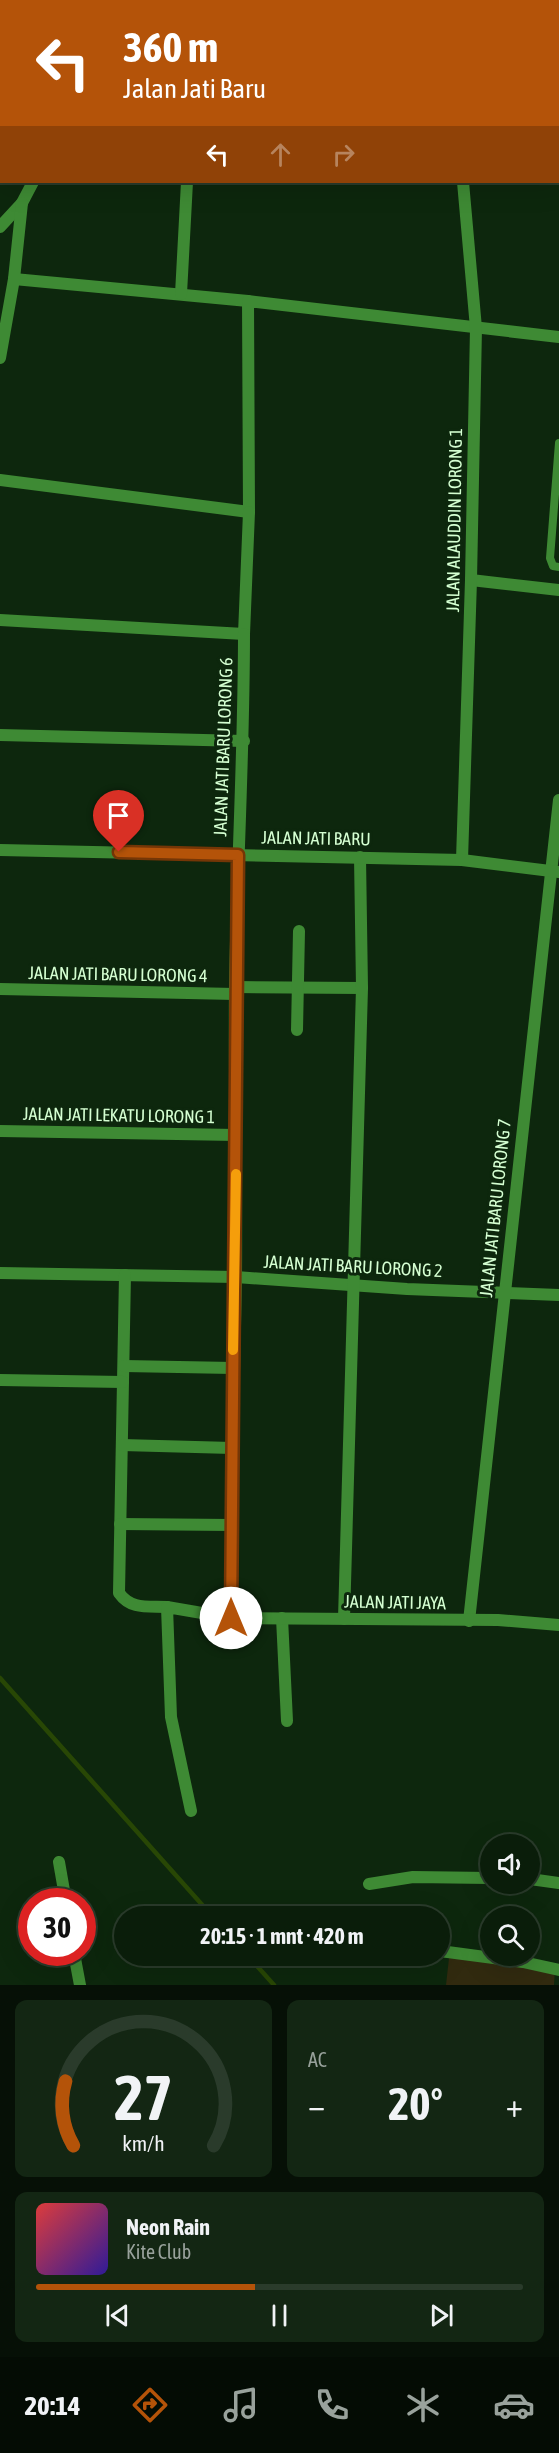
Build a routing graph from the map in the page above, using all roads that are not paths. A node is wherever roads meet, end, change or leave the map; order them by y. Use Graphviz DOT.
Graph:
graph roads {
  1 [pos="32,183"];
  2 [pos="187,183"];
  3 [pos="464,183"];
  4 [pos="22,203"];
  5 [pos="0,227"];
  6 [pos="14,279"];
  7 [pos="181,294"];
  8 [pos="248,301"];
  9 [pos="476,328"];
  10 [pos="559,337"];
  11 [pos="0,358"];
  12 [pos="559,443"];
  13 [pos="0,480"];
  14 [pos="249,512"];
  15 [pos="559,567"];
  16 [pos="471,580"];
  17 [pos="559,590"];
  18 [pos="0,620"];
  19 [pos="244,634"];
  20 [pos="0,735"];
  21 [pos="244,741"];
  22 [pos="559,800"];
  23 [pos="0,850"];
  24 [pos="238,855"];
  25 [pos="360,857"];
  26 [pos="462,860"];
  27 [pos="554,871"];
  28 [pos="299,931"];
  29 [pos="297,987"];
  30 [pos="362,988"];
  31 [pos="0,989"];
  32 [pos="235,990"];
  33 [pos="297,1030"];
  34 [pos="0,1131"];
  35 [pos="236,1135"];
  36 [pos="0,1273"];
  37 [pos="125,1275"];
  38 [pos="236,1277"];
  39 [pos="354,1285"];
  40 [pos="504,1292"];
  41 [pos="559,1295"];
  42 [pos="124,1366"];
  43 [pos="233,1368"];
  44 [pos="0,1380"];
  45 [pos="123,1382"];
  46 [pos="122,1445"];
  47 [pos="232,1448"];
  48 [pos="120,1524"];
  49 [pos="231,1525"];
  50 [pos="167,1607"];
  51 [pos="231,1618"];
  52 [pos="282,1618"];
  53 [pos="344,1619"];
  54 [pos="469,1621"];
  55 [pos="559,1625"];
  56 [pos="287,1721"];
  57 [pos="191,1811"];
  58 [pos="59,1862"];
  59 [pos="480,1878"];
  60 [pos="540,1880"];
  61 [pos="559,1883"];
  62 [pos="369,1884"];
  63 [pos="64,1888"];
  64 [pos="450,1952"];
  65 [pos="77,1966"];
  66 [pos="559,1970"];
  67 [pos="80,1985"];
  1 -- 4 [label="street"];
  2 -- 7 [label="street"];
  3 -- 9 [label="street, JALAN ALAUDDIN LORONG 1"];
  4 -- 5 [label="street"];
  4 -- 6 [label="street"];
  6 -- 7 [label="street"];
  6 -- 11 [label="street"];
  7 -- 8 [label="street"];
  8 -- 9 [label="street"];
  8 -- 14 [label="street, JALAN JATI BARU LORONG 6"];
  9 -- 10 [label="street"];
  9 -- 16 [label="street, JALAN ALAUDDIN LORONG 1"];
  12 -- 15 [label="lane"];
  13 -- 14 [label="street"];
  14 -- 19 [label="street, JALAN JATI BARU LORONG 6"];
  16 -- 17 [label="street"];
  16 -- 26 [label="street, JALAN ALAUDDIN LORONG 1"];
  18 -- 19 [label="street"];
  19 -- 21 [label="street, JALAN JATI BARU LORONG 6"];
  20 -- 21 [label="street"];
  21 -- 24 [label="street, JALAN JATI BARU LORONG 6"];
  22 -- 27 [label="street, JALAN JATI BARU LORONG 7"];
  23 -- 24 [label="street, JALAN JATI BARU"];
  24 -- 25 [label="street, JALAN JATI BARU"];
  24 -- 32 [label="street, JALAN JATI BARU LORONG 6"];
  25 -- 26 [label="street, JALAN JATI BARU"];
  25 -- 30 [label="street"];
  26 -- 27 [label="street, JALAN JATI BARU"];
  27 -- 40 [label="street, JALAN JATI BARU LORONG 7"];
  28 -- 29 [label="street"];
  29 -- 30 [label="street, JALAN JATI BARU LORONG 4"];
  29 -- 32 [label="street, JALAN JATI BARU LORONG 4"];
  29 -- 33 [label="street"];
  30 -- 39 [label="street"];
  31 -- 32 [label="street, JALAN JATI BARU LORONG 4"];
  32 -- 35 [label="street, JALAN JATI BARU LORONG 6"];
  34 -- 35 [label="street, JALAN JATI LEKATU LORONG 1"];
  35 -- 38 [label="street, JALAN JATI BARU LORONG 6"];
  36 -- 37 [label="street, JALAN JATI BARU LORONG 2"];
  37 -- 38 [label="street, JALAN JATI BARU LORONG 2"];
  37 -- 42 [label="street, JALAN JATI JAYA"];
  38 -- 39 [label="street, JALAN JATI BARU LORONG 2"];
  38 -- 43 [label="street, JALAN JATI BARU LORONG 6"];
  39 -- 40 [label="street, JALAN JATI BARU LORONG 2"];
  39 -- 53 [label="street"];
  40 -- 41 [label="street, JALAN JATI BARU LORONG 2"];
  40 -- 54 [label="street, JALAN JATI BARU LORONG 7"];
  42 -- 43 [label="street"];
  42 -- 45 [label="street, JALAN JATI JAYA"];
  43 -- 47 [label="street, JALAN JATI BARU LORONG 6"];
  44 -- 45 [label="street"];
  45 -- 46 [label="street, JALAN JATI JAYA"];
  46 -- 47 [label="street"];
  46 -- 48 [label="street, JALAN JATI JAYA"];
  47 -- 49 [label="street, JALAN JATI BARU LORONG 6"];
  48 -- 49 [label="street"];
  48 -- 50 [label="street, JALAN JATI JAYA"];
  49 -- 51 [label="street, JALAN JATI BARU LORONG 6"];
  50 -- 51 [label="street, JALAN JATI JAYA"];
  50 -- 57 [label="street"];
  51 -- 52 [label="street, JALAN JATI JAYA"];
  52 -- 53 [label="street, JALAN JATI JAYA"];
  52 -- 56 [label="street"];
  53 -- 54 [label="street, JALAN JATI JAYA"];
  54 -- 55 [label="street, JALAN JATI JAYA"];
  58 -- 63 [label="street"];
  59 -- 62 [label="street"];
  60 -- 61 [label="street"];
  64 -- 66 [label="street"];
  65 -- 67 [label="street"];
}
